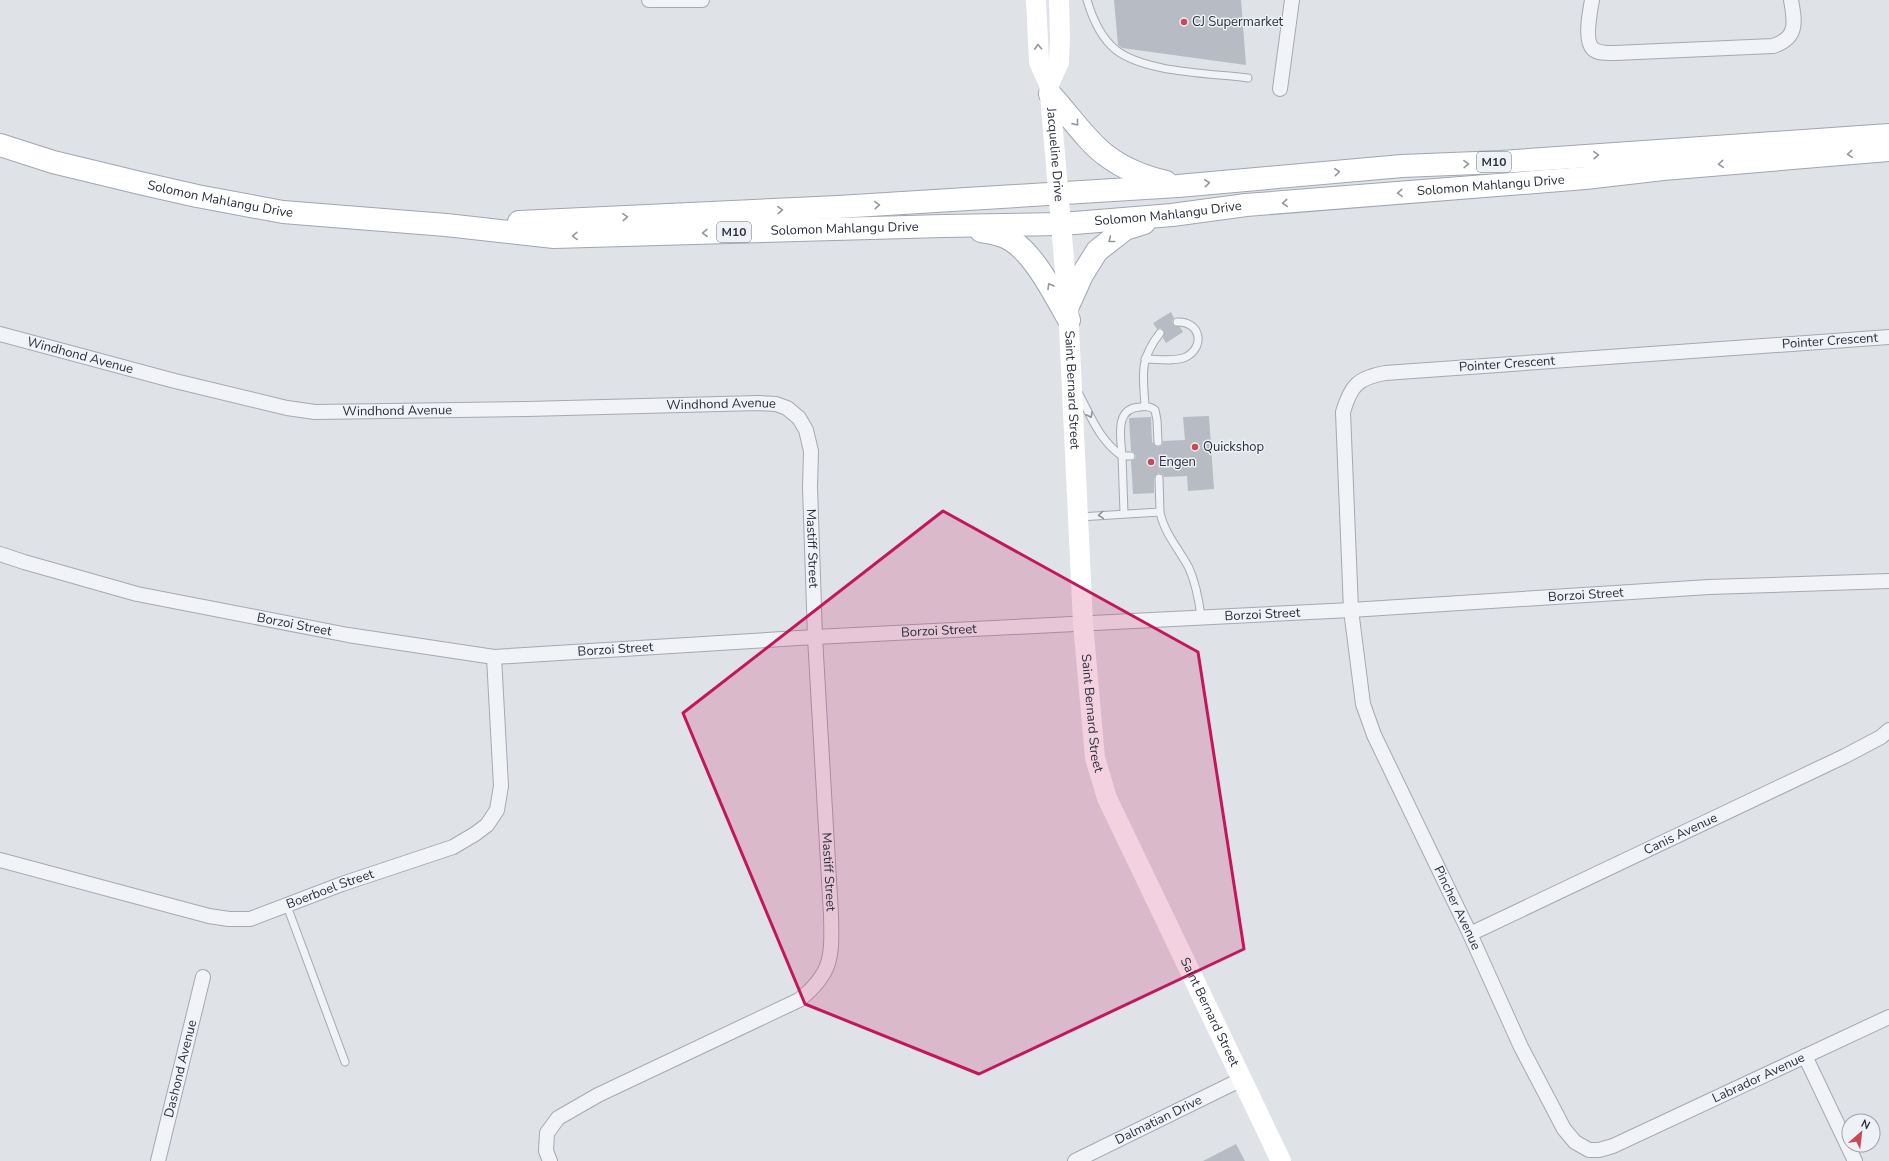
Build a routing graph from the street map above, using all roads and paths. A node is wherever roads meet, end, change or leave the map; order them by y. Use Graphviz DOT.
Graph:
graph roads {
  1 [pos="649,0"];
  2 [pos="702,0"];
  3 [pos="1058,0"];
  4 [pos="1087,0"];
  5 [pos="1292,0"];
  6 [pos="1592,0"];
  7 [pos="1791,0"];
  8 [pos="1032,2"];
  9 [pos="1248,78"];
  10 [pos="1050,89"];
  11 [pos="1280,89"];
  12 [pos="1889,135"];
  13 [pos="0,145"];
  14 [pos="1889,150"];
  15 [pos="1178,186"];
  16 [pos="1059,193"];
  17 [pos="1172,215"];
  18 [pos="1062,224"];
  19 [pos="446,225"];
  20 [pos="943,226"];
  21 [pos="1069,313"];
  22 [pos="1177,322"];
  23 [pos="1160,333"];
  24 [pos="0,334"];
  25 [pos="1889,337"];
  26 [pos="1145,359"];
  27 [pos="1072,380"];
  28 [pos="1144,406"];
  29 [pos="799,418"];
  30 [pos="1158,442"];
  31 [pos="1122,456"];
  32 [pos="1131,456"];
  33 [pos="1159,478"];
  34 [pos="1160,512"];
  35 [pos="1124,513"];
  36 [pos="1079,517"];
  37 [pos="0,554"];
  38 [pos="1889,580"];
  39 [pos="1351,610"];
  40 [pos="1201,617"];
  41 [pos="1083,623"];
  42 [pos="815,637"];
  43 [pos="494,657"];
  44 [pos="1889,730"];
  45 [pos="0,860"];
  46 [pos="287,906"];
  47 [pos="1470,934"];
  48 [pos="203,977"];
  49 [pos="1889,1017"];
  50 [pos="1805,1056"];
  51 [pos="345,1062"];
  52 [pos="1242,1079"];
  53 [pos="1628,1140"];
  54 [pos="158,1161"];
  55 [pos="550,1161"];
  56 [pos="1075,1161"];
  57 [pos="1281,1161"];
  58 [pos="1856,1161"];
  1 -- 2 [label="street"];
  3 -- 10 [label="street, Jacqueline Drive"];
  4 -- 9 [label="lane"];
  5 -- 11 [label="street"];
  6 -- 7 [label="street"];
  10 -- 8 [label="street, Jacqueline Drive, one-way"];
  10 -- 15 [label="main road, one-way"];
  10 -- 16 [label="street, Jacqueline Drive"];
  15 -- 12 [label="main road, Solomon Mahlangu Drive / M10, one-way"];
  13 -- 19 [label="main road, Solomon Mahlangu Drive"];
  14 -- 17 [label="main road, Solomon Mahlangu Drive, one-way"];
  15 -- 16 [label="main road, Solomon Mahlangu Drive / M10"];
  16 -- 18 [label="street, Jacqueline Drive"];
  19 -- 16 [label="main road, Solomon Mahlangu Drive / M10, one-way"];
  17 -- 18 [label="main road, Solomon Mahlangu Drive"];
  17 -- 21 [label="main road, one-way"];
  18 -- 20 [label="main road, Solomon Mahlangu Drive / M10"];
  18 -- 21 [label="street, Saint Bernard Street"];
  20 -- 19 [label="main road, Solomon Mahlangu Drive / M10, one-way"];
  21 -- 20 [label="main road, one-way"];
  21 -- 27 [label="street, Saint Bernard Street"];
  22 -- 26 [label="lane"];
  23 -- 26 [label="lane"];
  24 -- 29 [label="street, Windhond Avenue"];
  25 -- 39 [label="street, Pointer Crescent"];
  26 -- 28 [label="lane"];
  27 -- 31 [label="lane, one-way"];
  27 -- 36 [label="street, Saint Bernard Street"];
  28 -- 30 [label="lane"];
  28 -- 31 [label="lane"];
  29 -- 42 [label="street, Mastiff Street"];
  31 -- 32 [label="lane"];
  31 -- 35 [label="lane"];
  33 -- 34 [label="lane"];
  34 -- 35 [label="lane"];
  34 -- 40 [label="lane"];
  35 -- 36 [label="lane, one-way"];
  36 -- 41 [label="street, Saint Bernard Street"];
  37 -- 43 [label="street, Borzoi Street"];
  38 -- 39 [label="street, Borzoi Street"];
  39 -- 40 [label="street, Borzoi Street"];
  39 -- 47 [label="street, Pincher Avenue"];
  40 -- 41 [label="street, Borzoi Street"];
  41 -- 42 [label="street, Borzoi Street"];
  41 -- 52 [label="street, Saint Bernard Street"];
  42 -- 43 [label="street, Borzoi Street"];
  42 -- 55 [label="street, Mastiff Street"];
  43 -- 46 [label="street, Boerboel Street"];
  44 -- 47 [label="street, Canis Avenue"];
  45 -- 46 [label="street, Boerboel Street"];
  46 -- 51 [label="lane"];
  47 -- 53 [label="street, Pincher Avenue"];
  48 -- 54 [label="street, Dashond Avenue"];
  49 -- 50 [label="street, Labrador Avenue"];
  50 -- 53 [label="street, Labrador Avenue"];
  50 -- 58 [label="street"];
  52 -- 56 [label="street, Dalmatian Drive"];
  52 -- 57 [label="street, Saint Bernard Street"];
}
